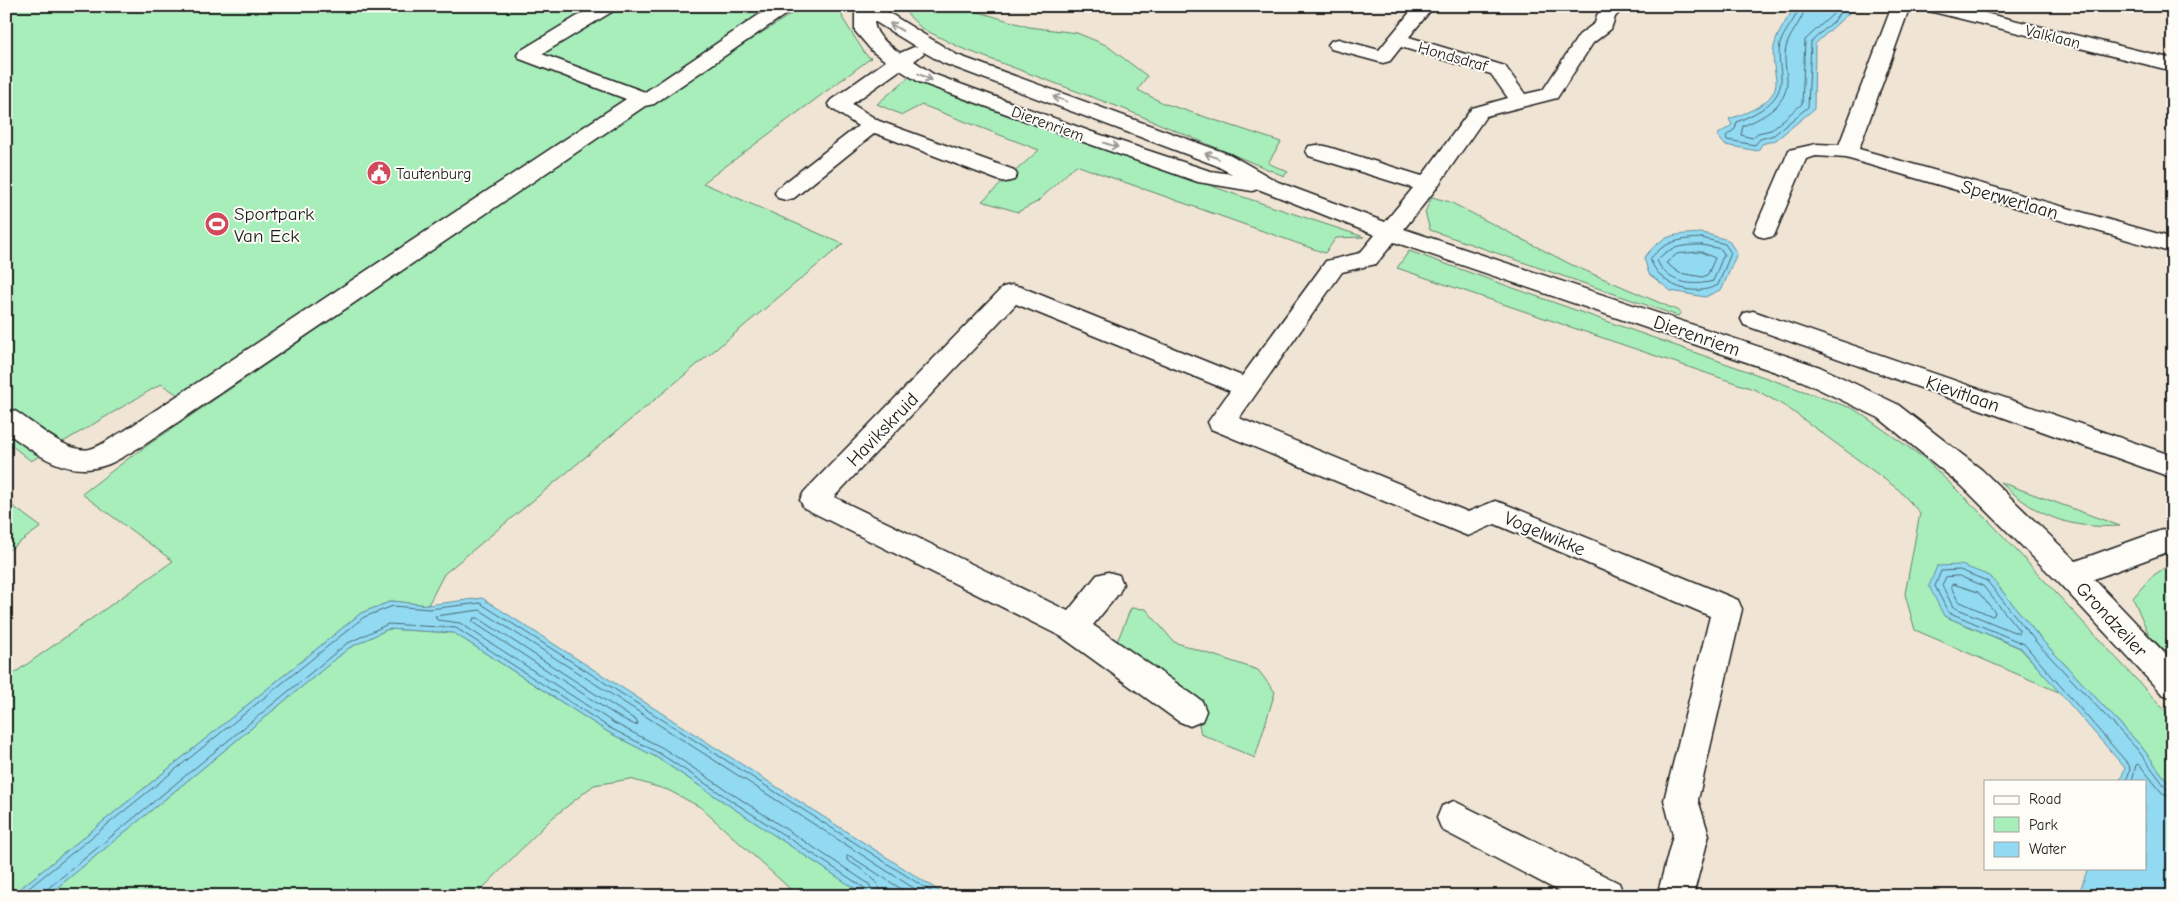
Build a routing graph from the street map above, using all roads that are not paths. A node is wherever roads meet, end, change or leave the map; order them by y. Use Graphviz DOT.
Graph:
graph roads {
  1 [pos="608,6"];
  2 [pos="785,6"];
  3 [pos="864,6"];
  4 [pos="1425,6"];
  5 [pos="1616,6"];
  6 [pos="1901,6"];
  7 [pos="1932,6"];
  8 [pos="1397,40"];
  9 [pos="1338,45"];
  10 [pos="929,46"];
  11 [pos="899,61"];
  12 [pos="2173,65"];
  13 [pos="642,98"];
  14 [pos="1520,101"];
  15 [pos="872,125"];
  16 [pos="1317,151"];
  17 [pos="1847,152"];
  18 [pos="1006,175"];
  19 [pos="1427,185"];
  20 [pos="1270,187"];
  21 [pos="786,193"];
  22 [pos="1766,231"];
  23 [pos="1389,232"];
  24 [pos="2173,246"];
  25 [pos="1753,319"];
  26 [pos="1247,388"];
  27 [pos="6,418"];
  28 [pos="2173,467"];
  29 [pos="2173,538"];
  30 [pos="2071,575"];
  31 [pos="1108,584"];
  32 [pos="1073,628"];
  33 [pos="2173,684"];
  34 [pos="1190,711"];
  35 [pos="1454,818"];
  36 [pos="1606,896"];
  37 [pos="1675,896"];
  1 -- 13 [label="street"];
  2 -- 13 [label="street"];
  10 -- 3 [label="street, Dierenriem, one-way"];
  3 -- 11 [label="street, Dierenriem"];
  4 -- 8 [label="street"];
  5 -- 14 [label="street"];
  6 -- 17 [label="street"];
  7 -- 12 [label="street, Valklaan"];
  8 -- 9 [label="street, Hondsdraf"];
  8 -- 14 [label="street, Hondsdraf"];
  10 -- 11 [label="street"];
  20 -- 10 [label="street, Dierenriem, one-way"];
  11 -- 15 [label="street"];
  11 -- 20 [label="street, Dierenriem, one-way"];
  13 -- 27 [label="street"];
  14 -- 19 [label="street"];
  15 -- 18 [label="street"];
  15 -- 21 [label="street"];
  16 -- 19 [label="street"];
  17 -- 22 [label="street, Sperwerlaan"];
  17 -- 24 [label="street, Sperwerlaan"];
  19 -- 23 [label="street"];
  20 -- 23 [label="street, Dierenriem"];
  23 -- 26 [label="street, Vogelwikke"];
  23 -- 30 [label="street, Dierenriem"];
  25 -- 28 [label="street, Kievitlaan"];
  26 -- 32 [label="street, Havikskruid"];
  26 -- 37 [label="street, Vogelwikke"];
  29 -- 30 [label="street"];
  30 -- 33 [label="street, Grondzeiler"];
  31 -- 32 [label="street"];
  32 -- 34 [label="street"];
  35 -- 36 [label="street"];
}
